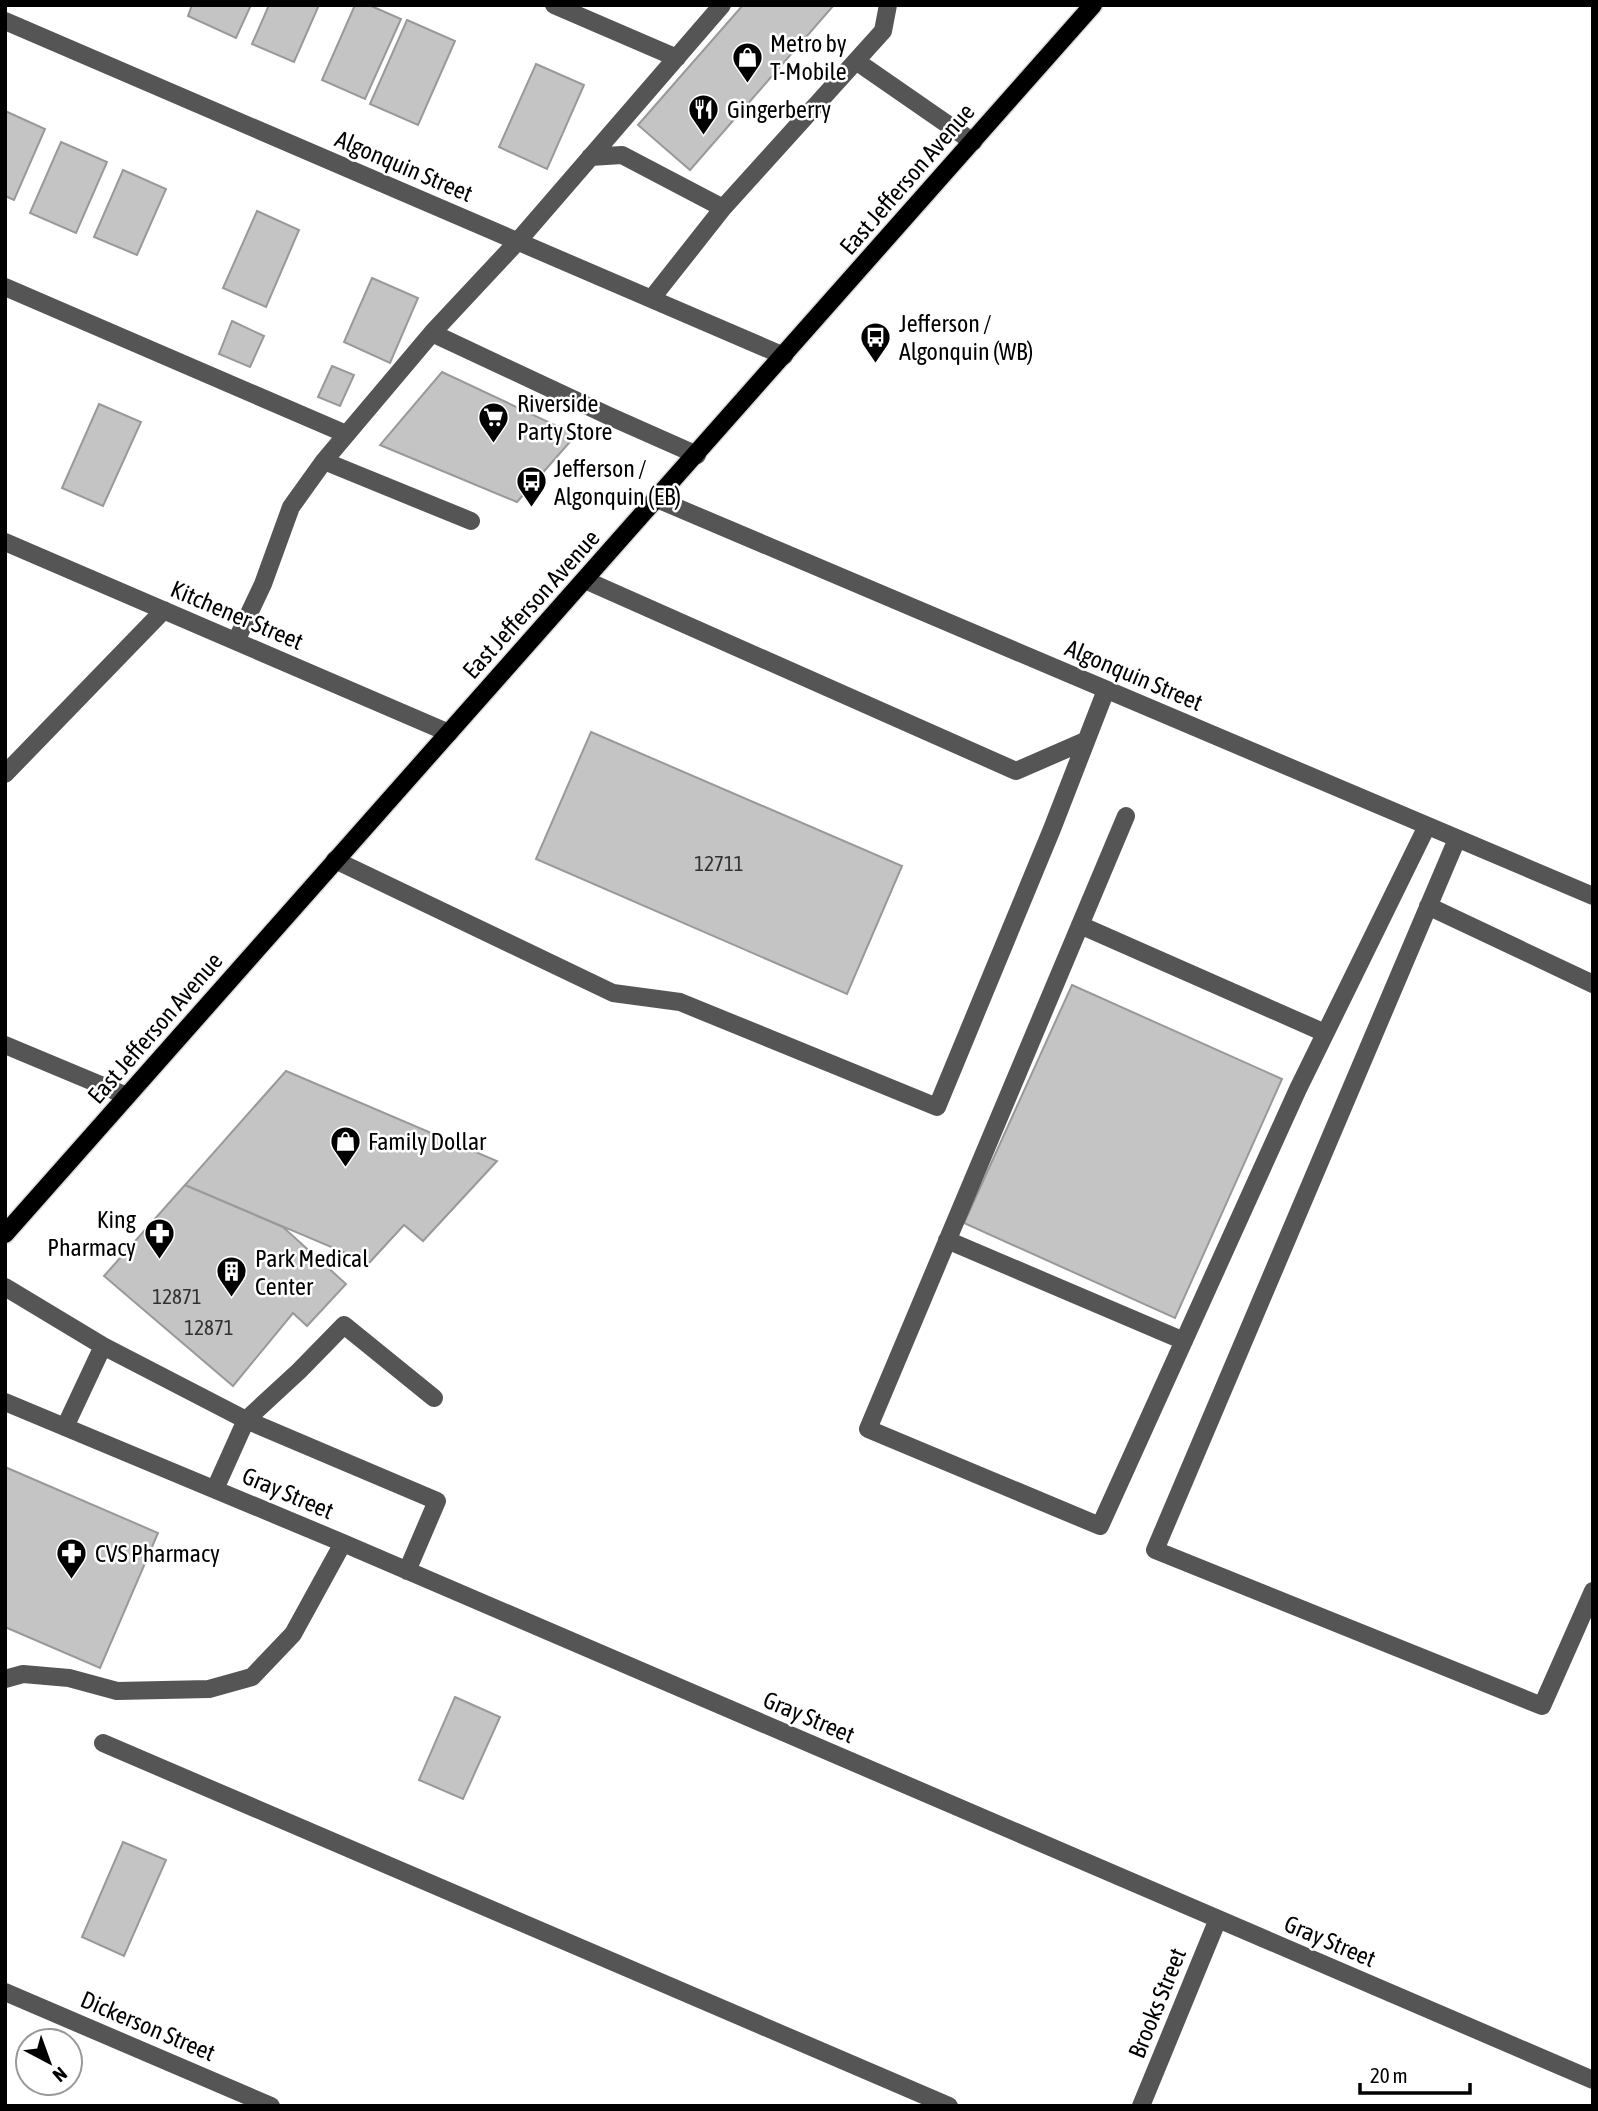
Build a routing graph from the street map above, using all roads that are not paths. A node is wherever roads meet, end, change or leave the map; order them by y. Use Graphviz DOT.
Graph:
graph roads {
  1 [pos="554,5"];
  2 [pos="722,5"];
  3 [pos="888,5"];
  4 [pos="1093,5"];
  5 [pos="5,21"];
  6 [pos="677,58"];
  7 [pos="856,61"];
  8 [pos="973,142"];
  9 [pos="590,158"];
  10 [pos="723,208"];
  11 [pos="518,241"];
  12 [pos="5,287"];
  13 [pos="652,298"];
  14 [pos="432,333"];
  15 [pos="784,355"];
  16 [pos="346,434"];
  17 [pos="696,455"];
  18 [pos="324,461"];
  19 [pos="657,499"];
  20 [pos="471,521"];
  21 [pos="5,542"];
  22 [pos="585,580"];
  23 [pos="163,610"];
  24 [pos="236,641"];
  25 [pos="1106,690"];
  26 [pos="449,733"];
  27 [pos="1085,741"];
  28 [pos="5,774"];
  29 [pos="1126,816"];
  30 [pos="1427,826"];
  31 [pos="1457,839"];
  32 [pos="335,860"];
  33 [pos="1593,896"];
  34 [pos="1428,906"];
  35 [pos="1080,925"];
  36 [pos="1593,984"];
  37 [pos="1325,1033"];
  38 [pos="5,1045"];
  39 [pos="127,1096"];
  40 [pos="5,1234"];
  41 [pos="947,1240"];
  42 [pos="5,1287"];
  43 [pos="1184,1341"];
  44 [pos="103,1346"];
  45 [pos="434,1398"];
  46 [pos="5,1402"];
  47 [pos="246,1420"];
  48 [pos="65,1427"];
  49 [pos="215,1489"];
  50 [pos="343,1543"];
  51 [pos="407,1571"];
  52 [pos="1593,1591"];
  53 [pos="5,1679"];
  54 [pos="103,1743"];
  55 [pos="1218,1919"];
  56 [pos="5,1992"];
  57 [pos="1593,2080"];
  58 [pos="271,2106"];
  59 [pos="949,2106"];
  60 [pos="1142,2106"];
  1 -- 6 [label="street"];
  2 -- 6 [label="street"];
  3 -- 7 [label="street"];
  4 -- 8 [label="main road, East Jefferson Avenue"];
  5 -- 11 [label="street, Algonquin Street"];
  6 -- 9 [label="street"];
  7 -- 8 [label="street"];
  7 -- 10 [label="street"];
  8 -- 15 [label="main road, East Jefferson Avenue"];
  9 -- 10 [label="street"];
  9 -- 11 [label="street"];
  10 -- 13 [label="street"];
  11 -- 13 [label="street, Algonquin Street"];
  11 -- 14 [label="street"];
  12 -- 16 [label="street"];
  13 -- 15 [label="street, Algonquin Street"];
  14 -- 16 [label="street"];
  14 -- 17 [label="street"];
  15 -- 17 [label="main road, East Jefferson Avenue"];
  16 -- 18 [label="street"];
  17 -- 19 [label="main road, East Jefferson Avenue"];
  18 -- 20 [label="street"];
  18 -- 24 [label="street"];
  19 -- 22 [label="main road, East Jefferson Avenue"];
  19 -- 25 [label="street, Algonquin Street"];
  21 -- 23 [label="street, Kitchener Street"];
  22 -- 26 [label="main road, East Jefferson Avenue"];
  22 -- 27 [label="street"];
  23 -- 24 [label="street, Kitchener Street"];
  23 -- 28 [label="street"];
  24 -- 26 [label="street, Kitchener Street"];
  25 -- 27 [label="street"];
  25 -- 30 [label="street, Algonquin Street"];
  26 -- 32 [label="main road, East Jefferson Avenue"];
  27 -- 32 [label="street"];
  29 -- 35 [label="street"];
  30 -- 31 [label="street, Algonquin Street"];
  30 -- 37 [label="street"];
  31 -- 33 [label="street, Algonquin Street"];
  31 -- 34 [label="street"];
  32 -- 39 [label="main road, East Jefferson Avenue"];
  34 -- 36 [label="street"];
  34 -- 52 [label="street"];
  35 -- 37 [label="street"];
  35 -- 41 [label="street"];
  37 -- 43 [label="street"];
  38 -- 39 [label="street"];
  39 -- 40 [label="main road, East Jefferson Avenue"];
  41 -- 43 [label="street"];
  41 -- 43 [label="street"];
  42 -- 44 [label="street"];
  44 -- 47 [label="street"];
  44 -- 48 [label="street"];
  45 -- 47 [label="street"];
  46 -- 48 [label="street, Gray Street"];
  47 -- 49 [label="street"];
  47 -- 51 [label="street"];
  48 -- 49 [label="street, Gray Street"];
  49 -- 50 [label="street, Gray Street"];
  50 -- 51 [label="street, Gray Street"];
  50 -- 53 [label="street"];
  51 -- 55 [label="street, Gray Street"];
  54 -- 59 [label="street"];
  55 -- 57 [label="street, Gray Street"];
  55 -- 60 [label="street, Brooks Street"];
  56 -- 58 [label="street, Dickerson Street"];
}
